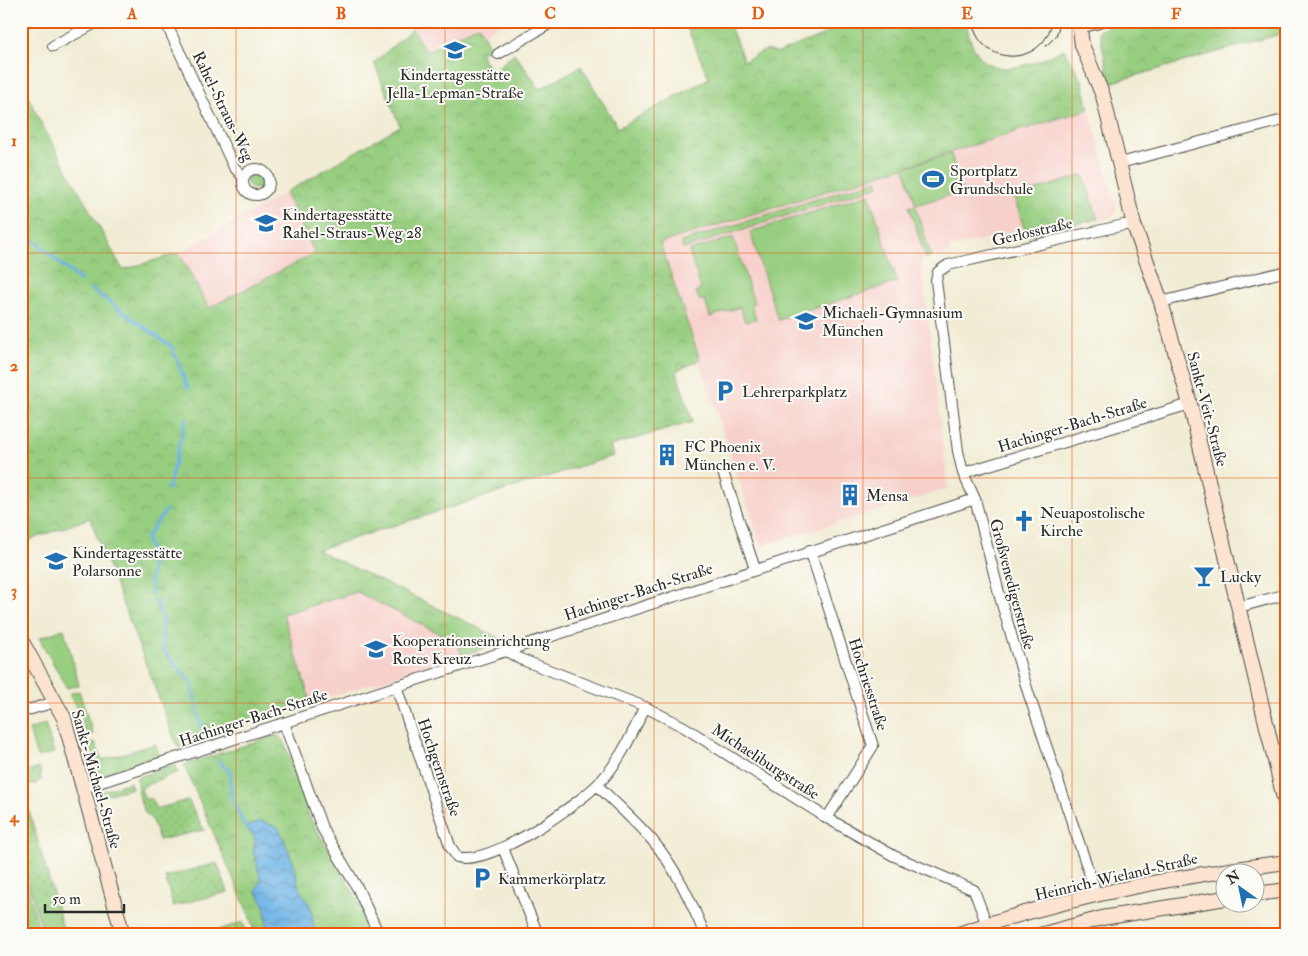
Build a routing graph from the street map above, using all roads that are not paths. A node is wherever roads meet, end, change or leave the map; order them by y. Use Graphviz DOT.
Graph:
graph roads {
  1 [pos="98,21"];
  2 [pos="165,21"];
  3 [pos="554,21"];
  4 [pos="1099,21"];
  5 [pos="1079,24"];
  6 [pos="53,46"];
  7 [pos="498,54"];
  8 [pos="1287,119"];
  9 [pos="1120,162"];
  10 [pos="243,177"];
  11 [pos="1134,225"];
  12 [pos="1287,271"];
  13 [pos="938,272"];
  14 [pos="1160,302"];
  15 [pos="1190,404"];
  16 [pos="722,469"];
  17 [pos="963,473"];
  18 [pos="975,499"];
  19 [pos="810,550"];
  20 [pos="755,569"];
  21 [pos="1287,594"];
  22 [pos="1239,607"];
  23 [pos="21,640"];
  24 [pos="505,650"];
  25 [pos="396,686"];
  26 [pos="55,702"];
  27 [pos="645,707"];
  28 [pos="21,712"];
  29 [pos="284,723"];
  30 [pos="597,785"];
  31 [pos="83,788"];
  32 [pos="1287,811"];
  33 [pos="828,818"];
  34 [pos="503,848"];
  35 [pos="1287,862"];
  36 [pos="1287,890"];
  37 [pos="1266,893"];
  38 [pos="1097,896"];
  39 [pos="1216,900"];
  40 [pos="987,925"];
  41 [pos="123,935"];
  42 [pos="380,935"];
  43 [pos="538,935"];
  44 [pos="705,935"];
  45 [pos="956,935"];
  46 [pos="1040,935"];
  1 -- 6 [label="street"];
  2 -- 10 [label="street, Rahel-Straus-Weg"];
  3 -- 7 [label="street"];
  4 -- 5 [label="street"];
  5 -- 9 [label="street, Sankt-Veit-Straße"];
  8 -- 9 [label="street"];
  9 -- 11 [label="street, Sankt-Veit-Straße"];
  11 -- 13 [label="street, Gerlosstraße"];
  11 -- 14 [label="street, Sankt-Veit-Straße"];
  12 -- 14 [label="street"];
  13 -- 17 [label="street, Großvenedigerstraße"];
  14 -- 15 [label="street, Sankt-Veit-Straße"];
  15 -- 17 [label="street, Hachinger-Bach-Straße"];
  15 -- 22 [label="street, Sankt-Veit-Straße"];
  16 -- 20 [label="street"];
  17 -- 18 [label="street, Großvenedigerstraße"];
  18 -- 19 [label="street, Hachinger-Bach-Straße"];
  18 -- 38 [label="street, Großvenedigerstraße"];
  19 -- 20 [label="street, Hachinger-Bach-Straße"];
  19 -- 33 [label="street, Hochriesstraße"];
  20 -- 24 [label="street, Hachinger-Bach-Straße"];
  21 -- 22 [label="street"];
  22 -- 32 [label="street, Sankt-Veit-Straße"];
  23 -- 26 [label="street, Sankt-Michael-Straße"];
  24 -- 25 [label="street, Hachinger-Bach-Straße"];
  24 -- 27 [label="street, Michaeliburgstraße"];
  25 -- 29 [label="street, Hachinger-Bach-Straße"];
  25 -- 34 [label="street, Hochgernstraße"];
  26 -- 28 [label="street"];
  26 -- 31 [label="street, Sankt-Michael-Straße"];
  27 -- 30 [label="street"];
  27 -- 33 [label="street, Michaeliburgstraße"];
  29 -- 31 [label="street, Hachinger-Bach-Straße"];
  29 -- 42 [label="street"];
  30 -- 34 [label="street"];
  30 -- 44 [label="street"];
  31 -- 41 [label="street, Sankt-Michael-Straße"];
  33 -- 40 [label="street, Michaeliburgstraße"];
  34 -- 43 [label="street"];
  35 -- 38 [label="street, Heinrich-Wieland-Straße"];
  36 -- 37 [label="street"];
  38 -- 40 [label="street, Heinrich-Wieland-Straße"];
  39 -- 46 [label="street"];
  40 -- 45 [label="street, Heinrich-Wieland-Straße"];
}
